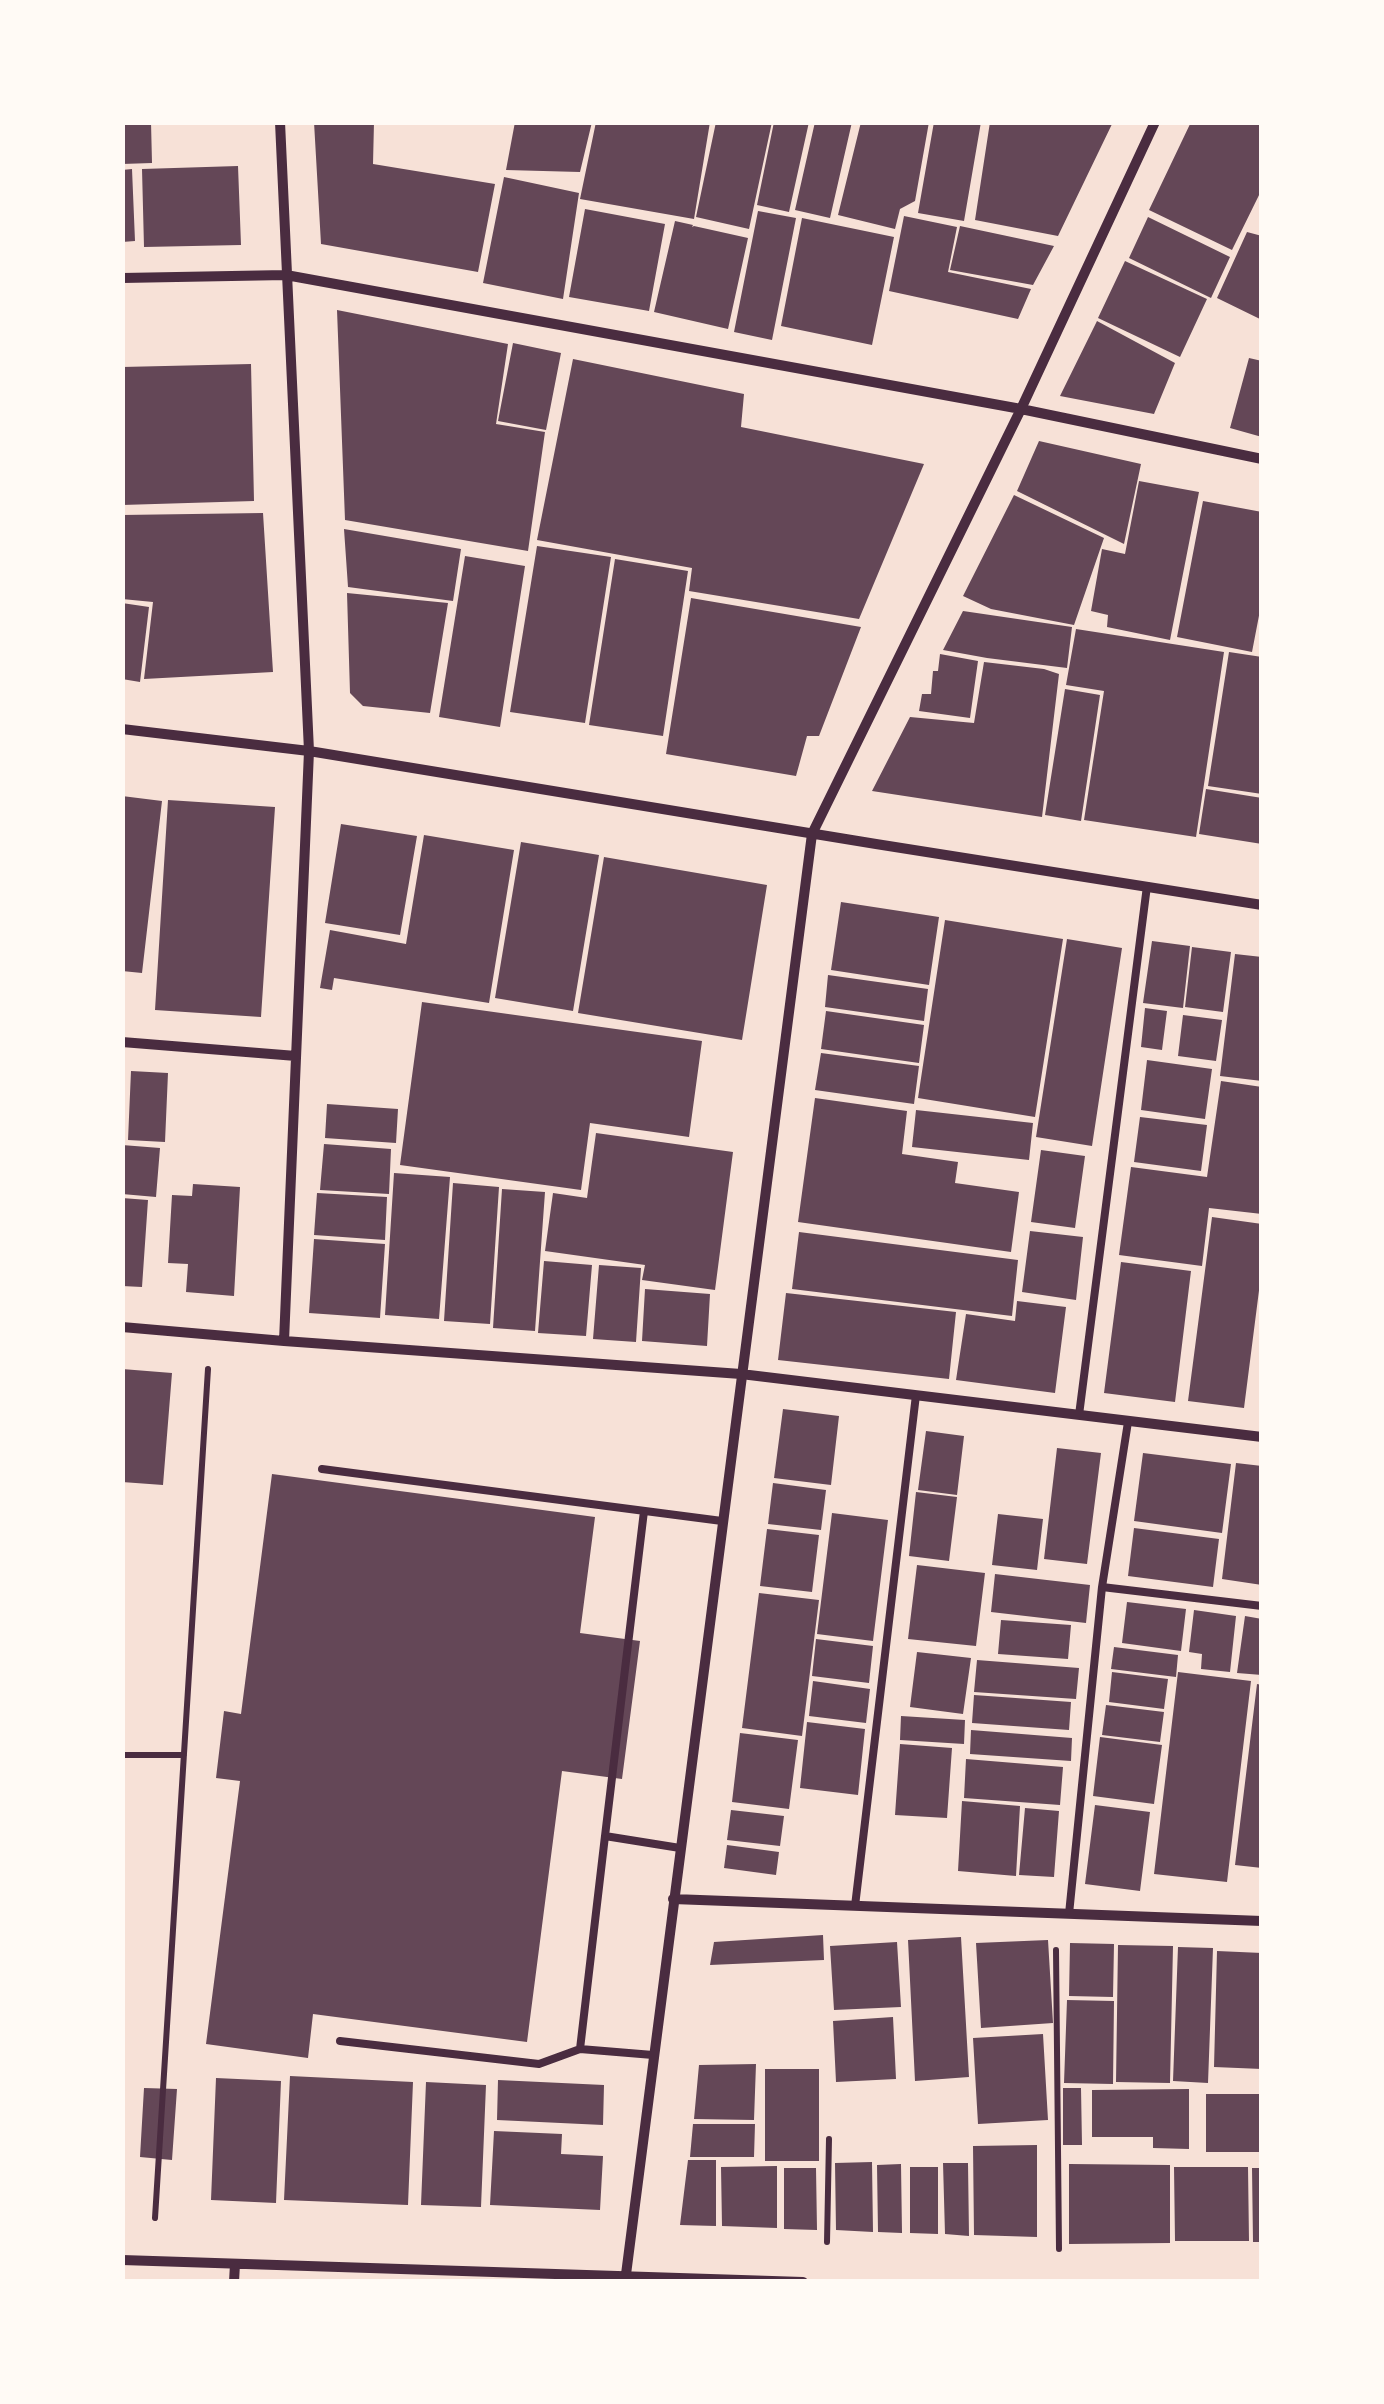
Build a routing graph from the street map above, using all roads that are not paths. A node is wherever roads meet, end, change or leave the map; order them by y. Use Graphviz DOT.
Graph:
graph roads {
  1 [pos="280,122"];
  2 [pos="1154,122"];
  3 [pos="286,275"];
  4 [pos="122,278"];
  5 [pos="1021,409"];
  6 [pos="1262,459"];
  7 [pos="122,728"];
  8 [pos="309,751"];
  9 [pos="812,834"];
  10 [pos="1147,886"];
  11 [pos="1262,905"];
  12 [pos="122,1042"];
  13 [pos="296,1056"];
  14 [pos="122,1326"];
  15 [pos="284,1341"];
  16 [pos="741,1374"];
  17 [pos="916,1395"];
  18 [pos="1079,1415"];
  19 [pos="1128,1422"];
  20 [pos="1262,1437"];
  21 [pos="322,1469"];
  22 [pos="644,1510"];
  23 [pos="722,1520"];
  24 [pos="1102,1587"];
  25 [pos="1262,1606"];
  26 [pos="605,1836"];
  27 [pos="680,1848"];
  28 [pos="673,1900"];
  29 [pos="855,1906"];
  30 [pos="1069,1914"];
  31 [pos="1262,1921"];
  32 [pos="340,2041"];
  33 [pos="580,2048"];
  34 [pos="654,2055"];
  35 [pos="122,2260"];
  36 [pos="235,2264"];
  37 [pos="625,2279"];
  38 [pos="234,2282"];
  39 [pos="803,2282"];
  1 -- 3 [label="street"];
  2 -- 5 [label="street"];
  3 -- 4 [label="street"];
  3 -- 5 [label="street"];
  3 -- 8 [label="street"];
  5 -- 6 [label="street"];
  5 -- 9 [label="street"];
  7 -- 8 [label="street"];
  8 -- 9 [label="street"];
  8 -- 13 [label="street"];
  9 -- 10 [label="street"];
  9 -- 16 [label="street"];
  10 -- 11 [label="street"];
  10 -- 18 [label="lane"];
  12 -- 13 [label="street"];
  13 -- 15 [label="street"];
  14 -- 15 [label="street"];
  15 -- 16 [label="street"];
  16 -- 17 [label="street"];
  16 -- 23 [label="street"];
  17 -- 18 [label="street"];
  17 -- 29 [label="lane"];
  18 -- 19 [label="street"];
  19 -- 20 [label="street"];
  19 -- 24 [label="lane"];
  21 -- 22 [label="lane"];
  22 -- 23 [label="lane"];
  22 -- 26 [label="lane"];
  23 -- 27 [label="street"];
  24 -- 25 [label="lane"];
  24 -- 30 [label="lane"];
  26 -- 27 [label="lane"];
  26 -- 33 [label="lane"];
  27 -- 28 [label="street"];
  28 -- 29 [label="street"];
  28 -- 34 [label="street"];
  29 -- 30 [label="street"];
  30 -- 31 [label="street"];
  32 -- 33 [label="lane"];
  33 -- 34 [label="lane"];
  34 -- 37 [label="street"];
  35 -- 36 [label="street"];
  36 -- 37 [label="street"];
  36 -- 38 [label="street"];
  37 -- 39 [label="street"];
}
